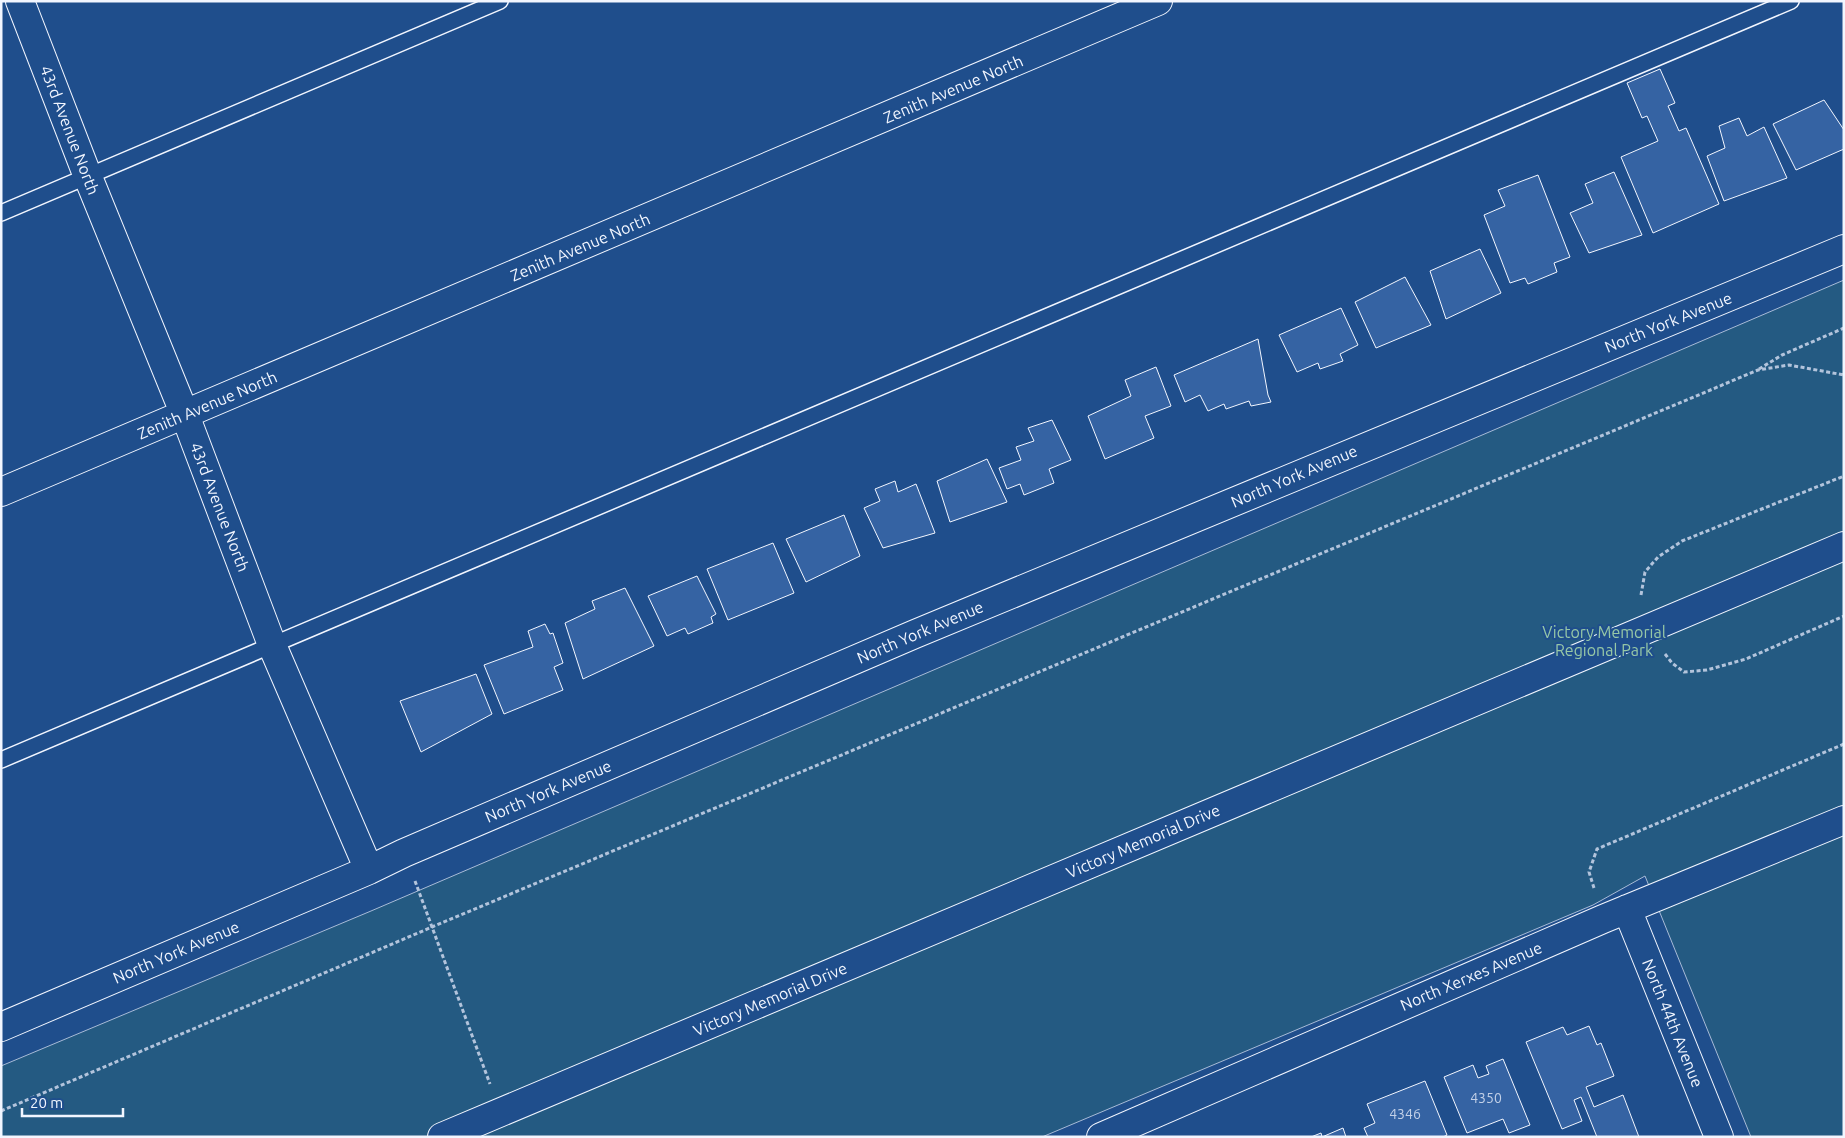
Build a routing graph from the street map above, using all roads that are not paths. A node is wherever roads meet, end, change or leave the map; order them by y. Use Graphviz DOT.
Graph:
graph roads {
  1 [pos="20,1"];
  2 [pos="500,1"];
  3 [pos="1158,1"];
  4 [pos="1791,1"];
  5 [pos="88,177"];
  6 [pos="1,213"];
  7 [pos="1844,249"];
  8 [pos="185,415"];
  9 [pos="1,492"];
  10 [pos="1844,546"];
  11 [pos="272,646"];
  12 [pos="1,760"];
  13 [pos="1844,820"];
  14 [pos="369,870"];
  15 [pos="1615,914"];
  16 [pos="1,1027"];
  17 [pos="442,1137"];
  18 [pos="1101,1137"];
  19 [pos="1719,1137"];
  1 -- 5 [label="street, 43rd Avenue North"];
  2 -- 5 [label="lane"];
  3 -- 8 [label="street, Zenith Avenue North"];
  4 -- 11 [label="lane"];
  5 -- 6 [label="lane"];
  5 -- 8 [label="street, 43rd Avenue North"];
  7 -- 14 [label="street, North York Avenue"];
  8 -- 9 [label="street, Zenith Avenue North"];
  8 -- 11 [label="street, 43rd Avenue North"];
  10 -- 17 [label="street, Victory Memorial Drive"];
  11 -- 12 [label="lane"];
  11 -- 14 [label="street, 43rd Avenue North"];
  13 -- 15 [label="street, North Xerxes Avenue"];
  14 -- 16 [label="street, North York Avenue"];
  15 -- 18 [label="street, North Xerxes Avenue"];
  15 -- 19 [label="street, North 44th Avenue"];
}
